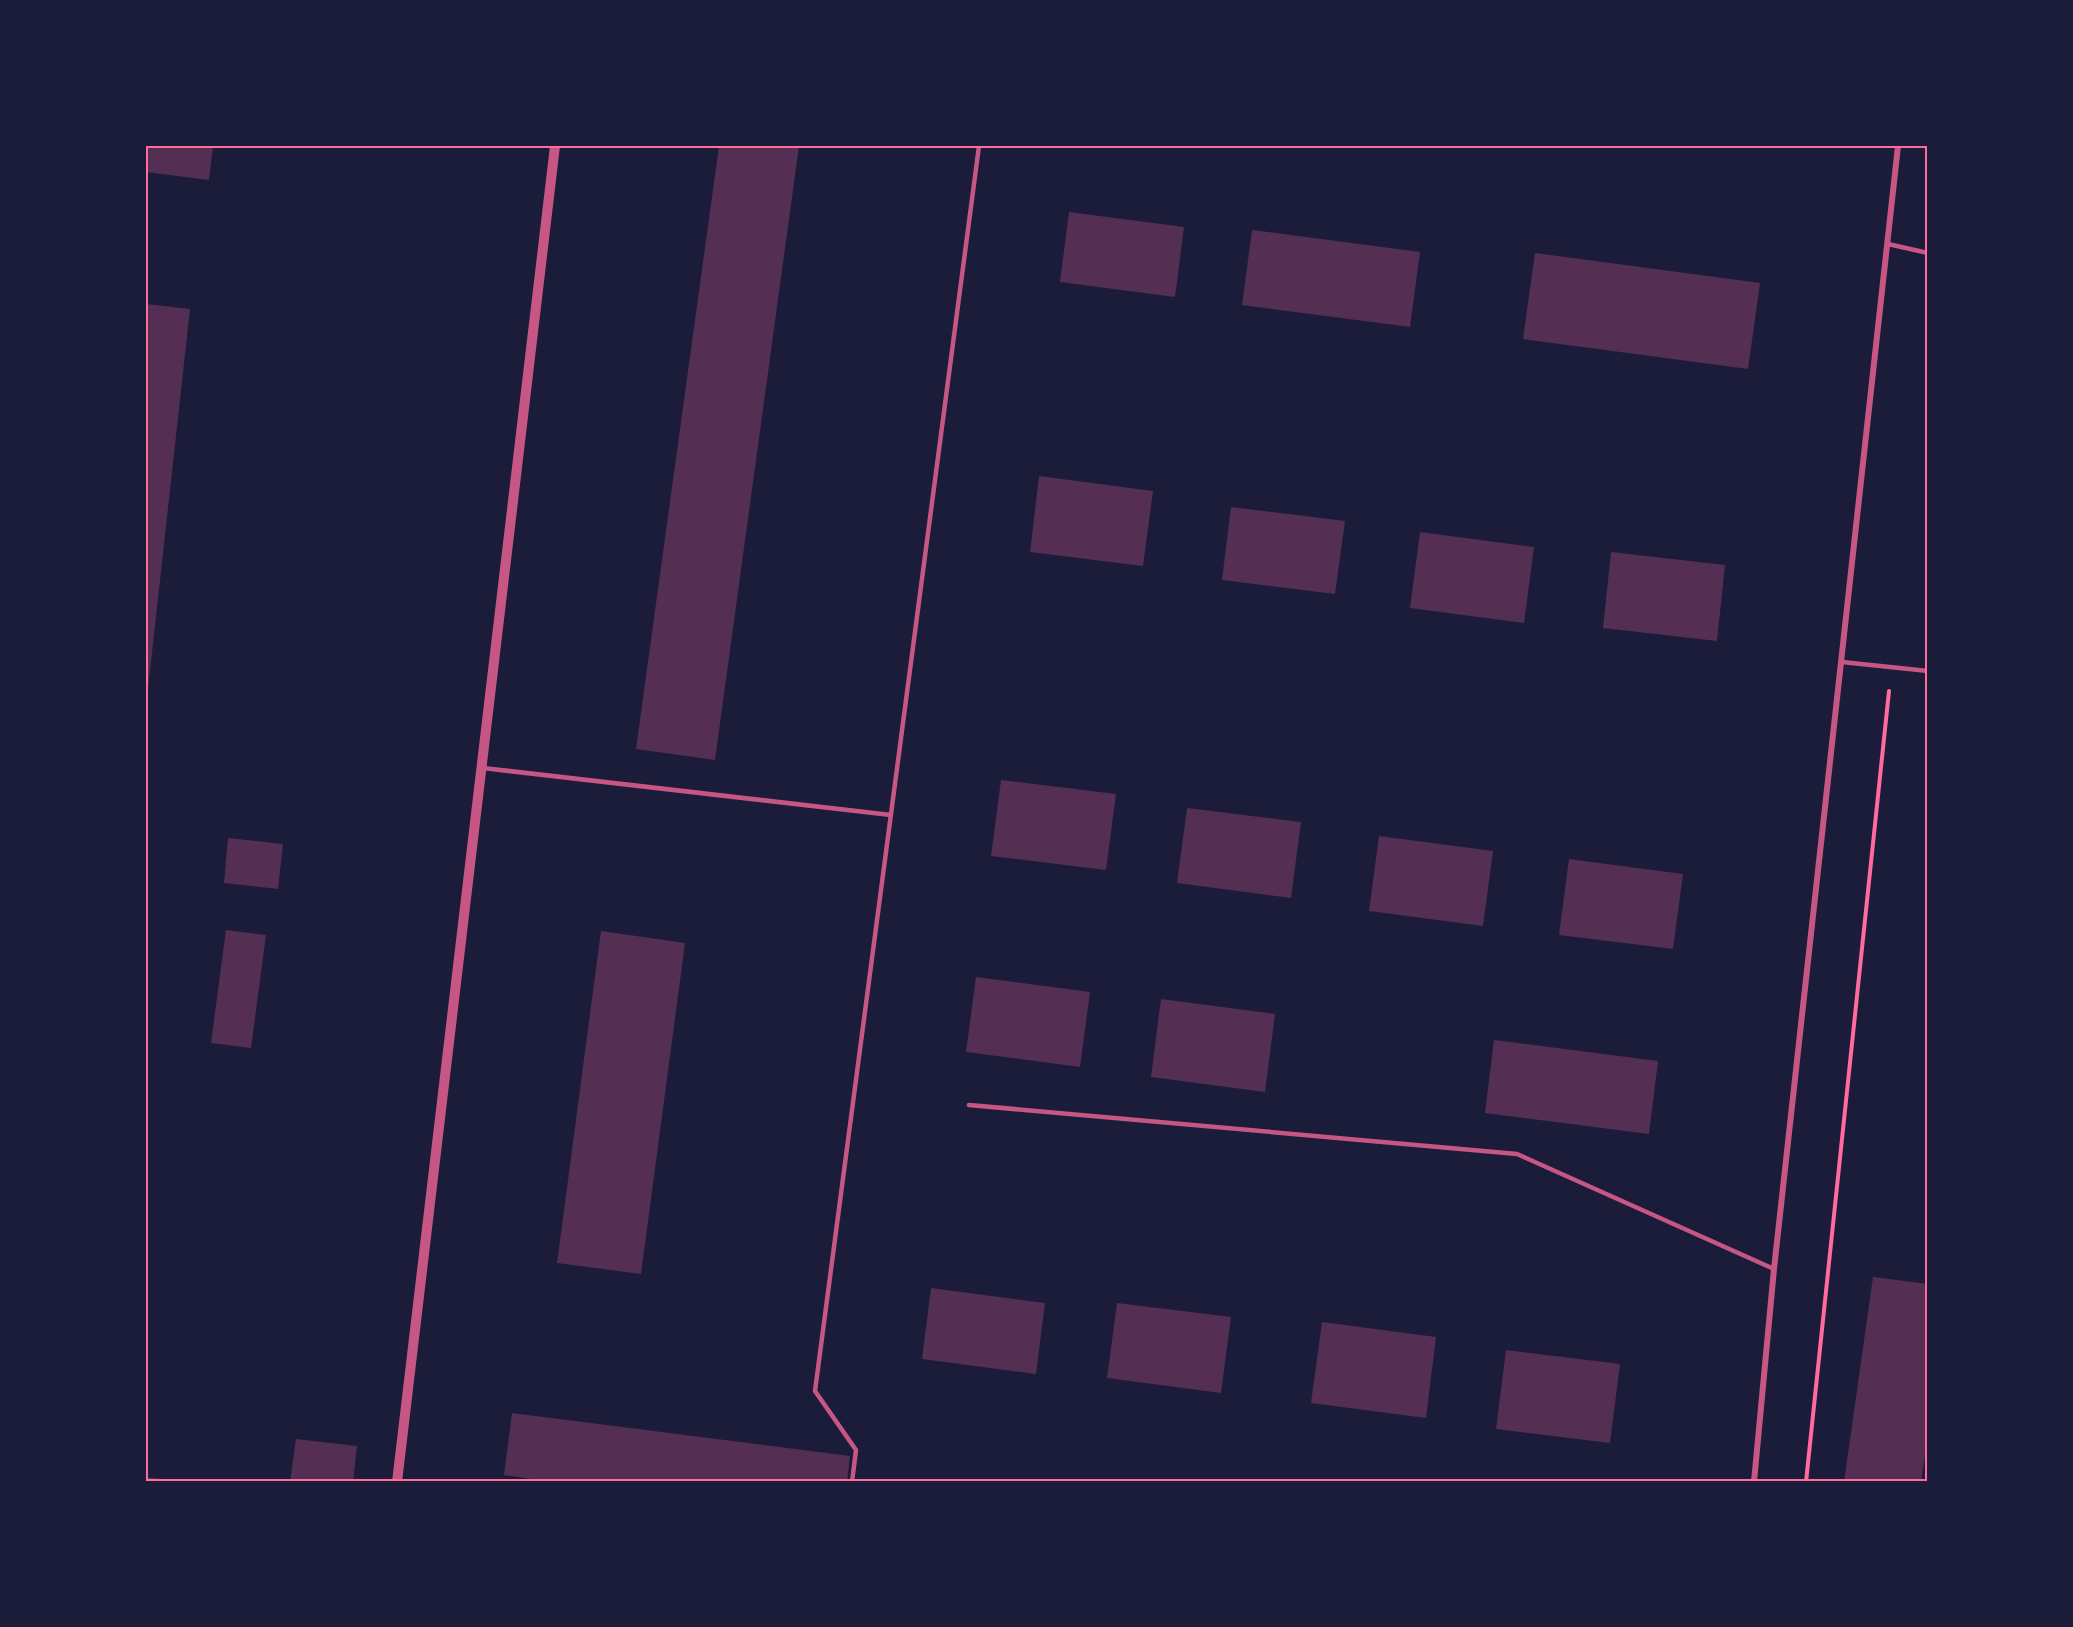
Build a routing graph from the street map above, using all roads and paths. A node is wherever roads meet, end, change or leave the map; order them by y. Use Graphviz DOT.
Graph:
graph roads {
  1 [pos="555,146"];
  2 [pos="980,146"];
  3 [pos="1898,146"];
  4 [pos="1888,244"];
  5 [pos="1928,253"];
  6 [pos="1842,662"];
  7 [pos="1891,666"];
  8 [pos="1928,671"];
  9 [pos="481,768"];
  10 [pos="891,815"];
  11 [pos="969,1105"];
  12 [pos="1774,1269"];
  13 [pos="397,1482"];
  14 [pos="852,1482"];
  15 [pos="1754,1482"];
  16 [pos="1806,1482"];
  1 -- 9 [label="street"];
  2 -- 10 [label="lane"];
  3 -- 4 [label="street"];
  4 -- 5 [label="lane"];
  4 -- 6 [label="street"];
  6 -- 7 [label="lane"];
  6 -- 12 [label="street"];
  7 -- 8 [label="lane"];
  7 -- 16 [label="path"];
  9 -- 10 [label="lane"];
  9 -- 13 [label="street"];
  10 -- 14 [label="lane"];
  11 -- 12 [label="lane"];
  12 -- 15 [label="street"];
}
